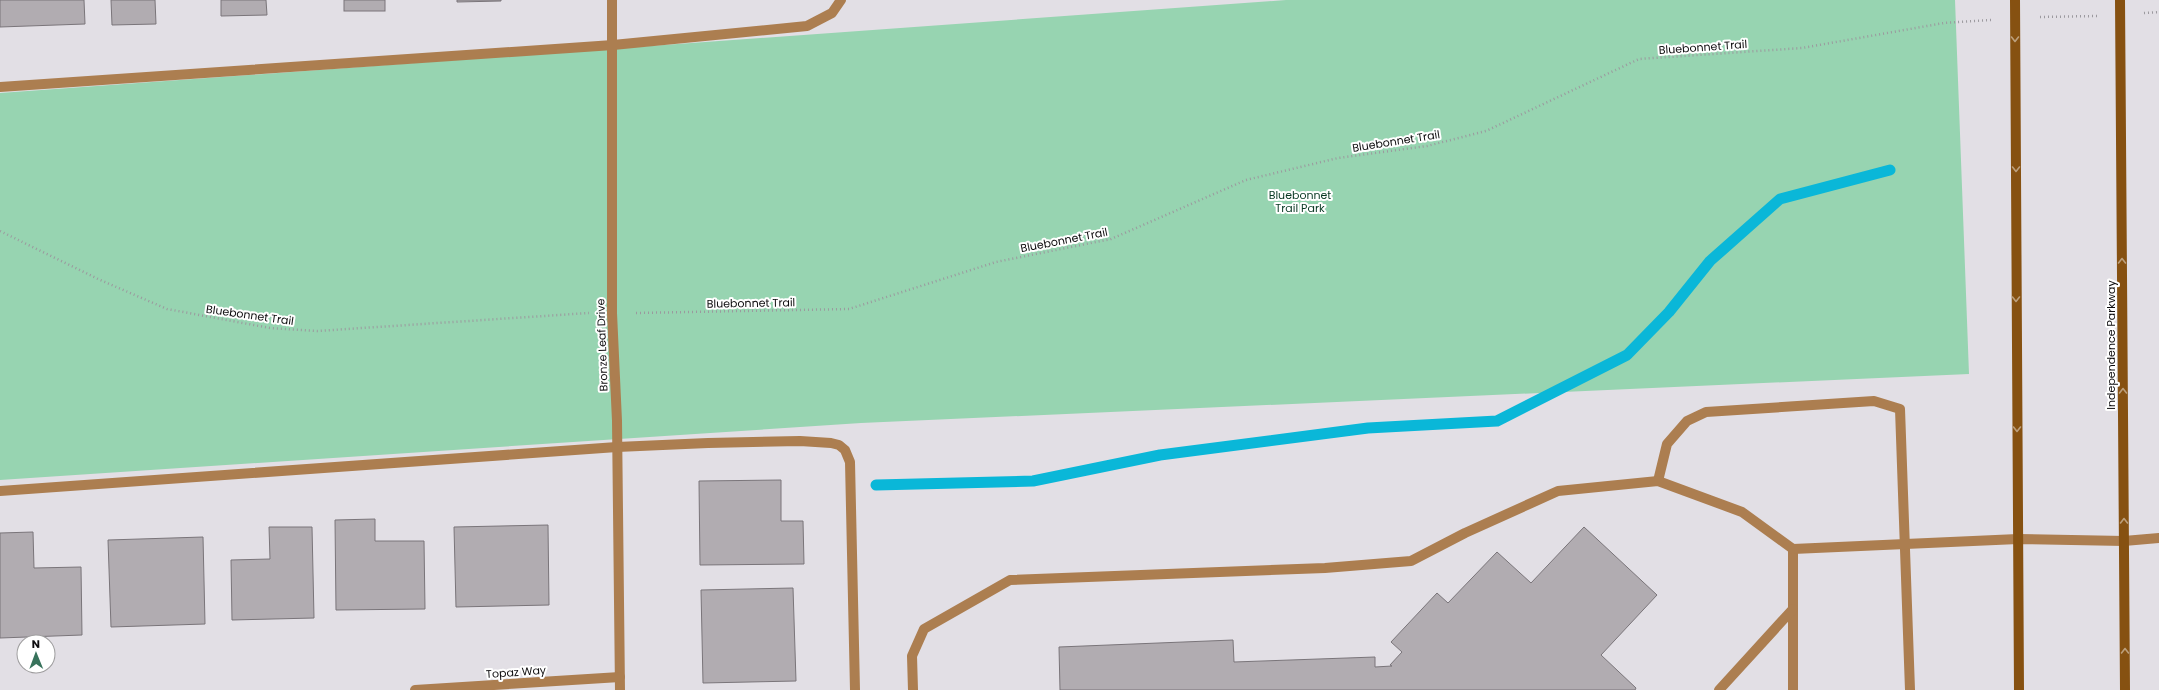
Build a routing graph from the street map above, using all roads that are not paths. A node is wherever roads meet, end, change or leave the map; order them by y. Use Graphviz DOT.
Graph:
graph roads {
  1 [pos="612,0"];
  2 [pos="841,0"];
  3 [pos="2015,0"];
  4 [pos="2120,0"];
  5 [pos="612,45"];
  6 [pos="0,87"];
  7 [pos="617,447"];
  8 [pos="1658,481"];
  9 [pos="0,491"];
  10 [pos="2159,538"];
  11 [pos="2018,539"];
  12 [pos="2124,541"];
  13 [pos="1906,543"];
  14 [pos="1793,549"];
  15 [pos="1793,609"];
  16 [pos="620,677"];
  17 [pos="415,690"];
  18 [pos="620,690"];
  19 [pos="855,690"];
  20 [pos="913,690"];
  21 [pos="1719,690"];
  22 [pos="1793,690"];
  23 [pos="1910,690"];
  24 [pos="2019,690"];
  25 [pos="2126,690"];
  1 -- 5 [label="street, Bronze Leaf Drive"];
  2 -- 5 [label="street"];
  3 -- 11 [label="main road, one-way"];
  12 -- 4 [label="main road, Independence Parkway, one-way"];
  5 -- 6 [label="street"];
  5 -- 7 [label="street, Bronze Leaf Drive"];
  7 -- 9 [label="street"];
  7 -- 16 [label="street, Bronze Leaf Drive"];
  7 -- 19 [label="street"];
  8 -- 13 [label="street"];
  8 -- 14 [label="street"];
  8 -- 20 [label="street"];
  10 -- 12 [label="street"];
  11 -- 12 [label="street"];
  11 -- 13 [label="street"];
  11 -- 24 [label="main road"];
  25 -- 12 [label="main road, Independence Parkway, one-way"];
  13 -- 14 [label="street"];
  13 -- 23 [label="street"];
  14 -- 15 [label="street"];
  15 -- 21 [label="street"];
  15 -- 22 [label="street"];
  16 -- 17 [label="street, Topaz Way"];
  16 -- 18 [label="street, Bronze Leaf Drive"];
}
